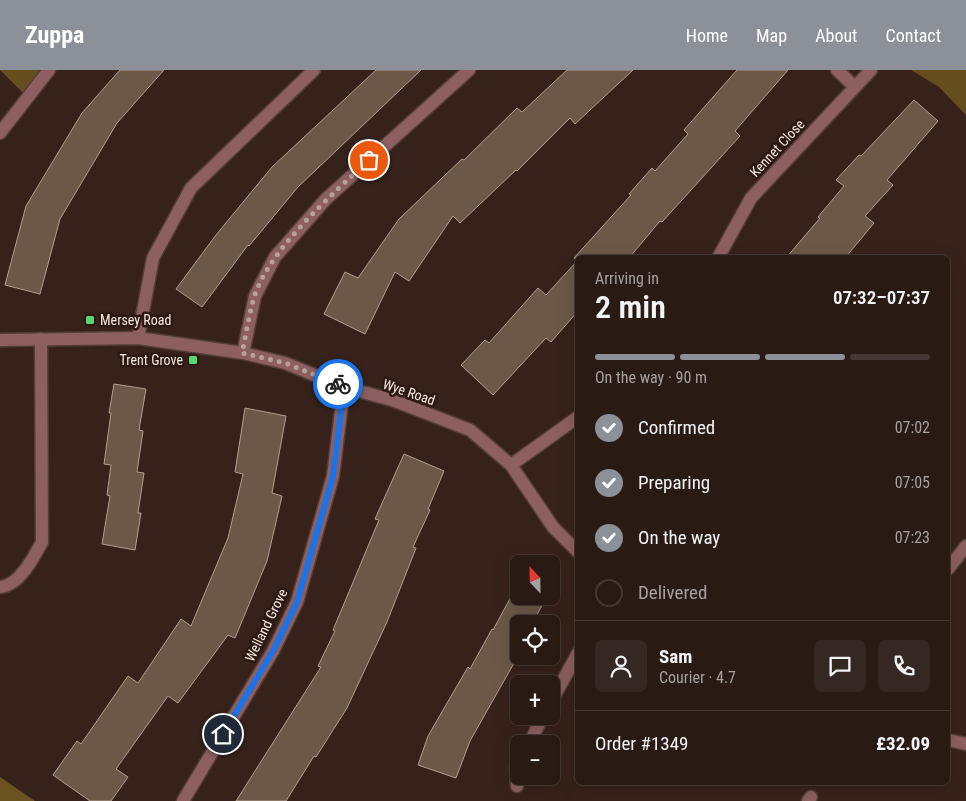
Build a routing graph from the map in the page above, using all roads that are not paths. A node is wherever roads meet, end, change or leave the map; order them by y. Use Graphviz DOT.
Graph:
graph roads {
  1 [pos="48,70"];
  2 [pos="314,70"];
  3 [pos="469,70"];
  4 [pos="837,70"];
  5 [pos="871,70"];
  6 [pos="855,87"];
  7 [pos="0,134"];
  8 [pos="720,255"];
  9 [pos="138,338"];
  10 [pos="41,339"];
  11 [pos="0,340"];
  12 [pos="242,353"];
  13 [pos="344,387"];
  14 [pos="575,419"];
  15 [pos="511,465"];
  16 [pos="966,546"];
  17 [pos="575,549"];
  18 [pos="950,566"];
  19 [pos="0,586"];
  20 [pos="575,658"];
  21 [pos="560,686"];
  22 [pos="950,740"];
  23 [pos="966,744"];
  24 [pos="183,801"];
  1 -- 7 [label="street"];
  2 -- 9 [label="street"];
  3 -- 12 [label="street"];
  4 -- 6 [label="street"];
  5 -- 6 [label="street, Kennet Close"];
  6 -- 8 [label="street, Kennet Close"];
  9 -- 10 [label="street, Wye Road"];
  9 -- 12 [label="street, Wye Road"];
  10 -- 11 [label="street, Wye Road"];
  10 -- 19 [label="street"];
  12 -- 13 [label="street, Wye Road"];
  13 -- 15 [label="street, Wye Road"];
  13 -- 24 [label="street, Welland Grove"];
  14 -- 15 [label="street"];
  15 -- 17 [label="street, Wye Road"];
  16 -- 18 [label="street"];
  20 -- 21 [label="street"];
  22 -- 23 [label="street"];
}
